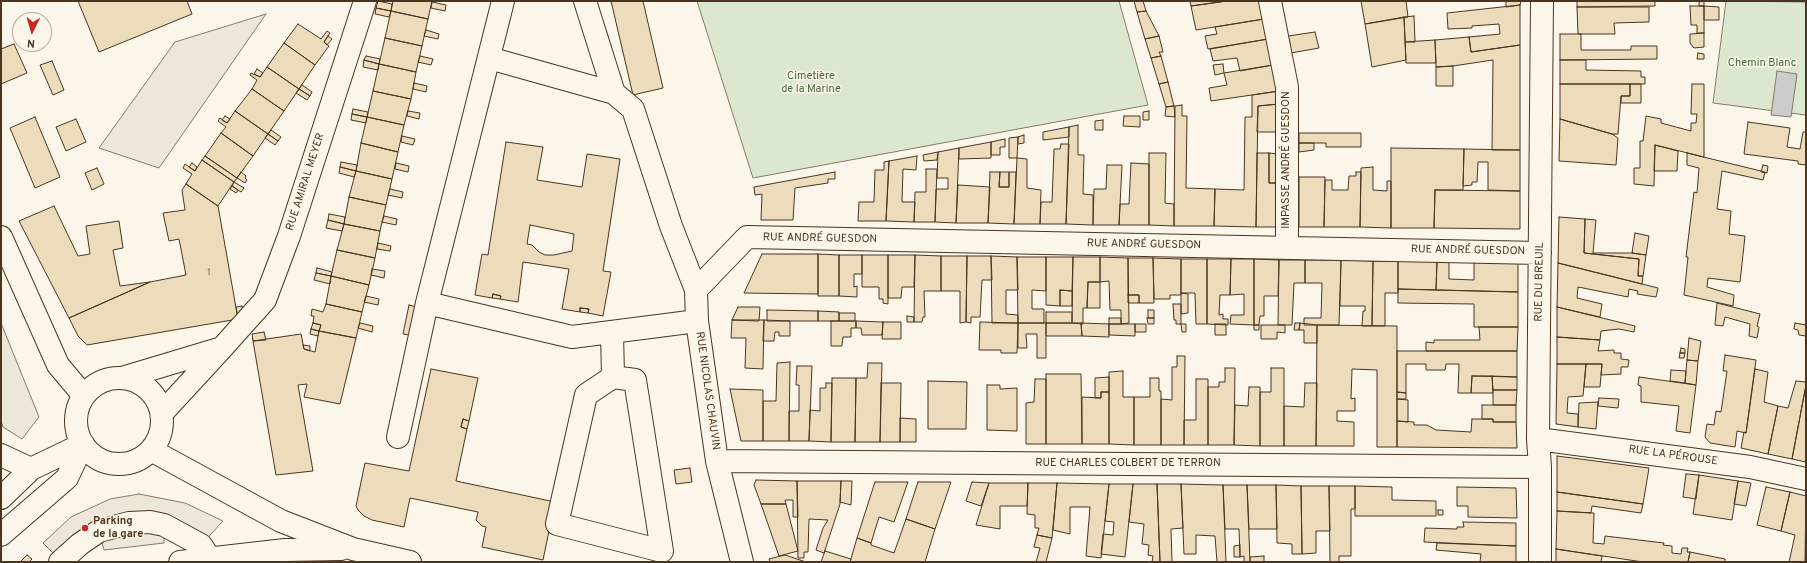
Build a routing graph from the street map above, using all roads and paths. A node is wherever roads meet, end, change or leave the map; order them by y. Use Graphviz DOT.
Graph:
graph roads {
  1 [pos="365,1"];
  2 [pos="503,1"];
  3 [pos="585,1"];
  4 [pos="1270,1"];
  5 [pos="1542,1"];
  6 [pos="489,58"];
  7 [pos="614,93"];
  8 [pos="1,237"];
  9 [pos="1287,248"];
  10 [pos="1540,253"];
  11 [pos="696,290"];
  12 [pos="427,303"];
  13 [pos="697,321"];
  14 [pos="612,332"];
  15 [pos="222,348"];
  16 [pos="613,377"];
  17 [pos="122,378"];
  18 [pos="84,396"];
  19 [pos="162,413"];
  20 [pos="398,437"];
  21 [pos="1538,438"];
  22 [pos="83,444"];
  23 [pos="151,450"];
  24 [pos="1,454"];
  25 [pos="717,461"];
  26 [pos="1540,467"];
  27 [pos="31,469"];
  28 [pos="1806,479"];
  29 [pos="1,498"];
  30 [pos="1,535"];
  31 [pos="352,549"];
  32 [pos="210,559"];
  33 [pos="60,562"];
  34 [pos="180,562"];
  35 [pos="410,562"];
  36 [pos="742,562"];
  37 [pos="1540,562"];
  1 -- 15 [label="street, RUE AMIRAL MEYER"];
  2 -- 6 [label="street"];
  3 -- 7 [label="street"];
  4 -- 9 [label="street, IMPASSE ANDRÉ GUESDON"];
  5 -- 10 [label="street, RUE DU BREUIL"];
  6 -- 7 [label="street"];
  6 -- 12 [label="street"];
  7 -- 11 [label="street, RUE NICOLAS CHAUVIN"];
  8 -- 18 [label="street"];
  9 -- 10 [label="street, RUE ANDRÉ GUESDON"];
  9 -- 11 [label="street, RUE ANDRÉ GUESDON"];
  10 -- 21 [label="street, RUE DU BREUIL"];
  11 -- 13 [label="street, RUE NICOLAS CHAUVIN"];
  12 -- 14 [label="street"];
  12 -- 20 [label="street"];
  13 -- 14 [label="street"];
  13 -- 25 [label="street, RUE NICOLAS CHAUVIN"];
  14 -- 16 [label="street"];
  15 -- 17 [label="street"];
  15 -- 19 [label="street, RUE AMIRAL MEYER"];
  16 -- 16 [label="street"];
  17 -- 18 [label="street"];
  17 -- 19 [label="street"];
  18 -- 22 [label="street"];
  19 -- 23 [label="street"];
  21 -- 26 [label="street, RUE DU BREUIL"];
  21 -- 28 [label="street, RUE LA PÉROUSE"];
  22 -- 23 [label="street"];
  22 -- 27 [label="street"];
  22 -- 30 [label="street"];
  23 -- 31 [label="street"];
  24 -- 27 [label="street"];
  25 -- 26 [label="street, RUE CHARLES COLBERT DE TERRON"];
  25 -- 36 [label="street, RUE NICOLAS CHAUVIN"];
  26 -- 37 [label="street, RUE DU BREUIL"];
  27 -- 29 [label="street"];
  31 -- 32 [label="street"];
  31 -- 35 [label="street"];
  32 -- 33 [label="street"];
  32 -- 34 [label="street"];
}
